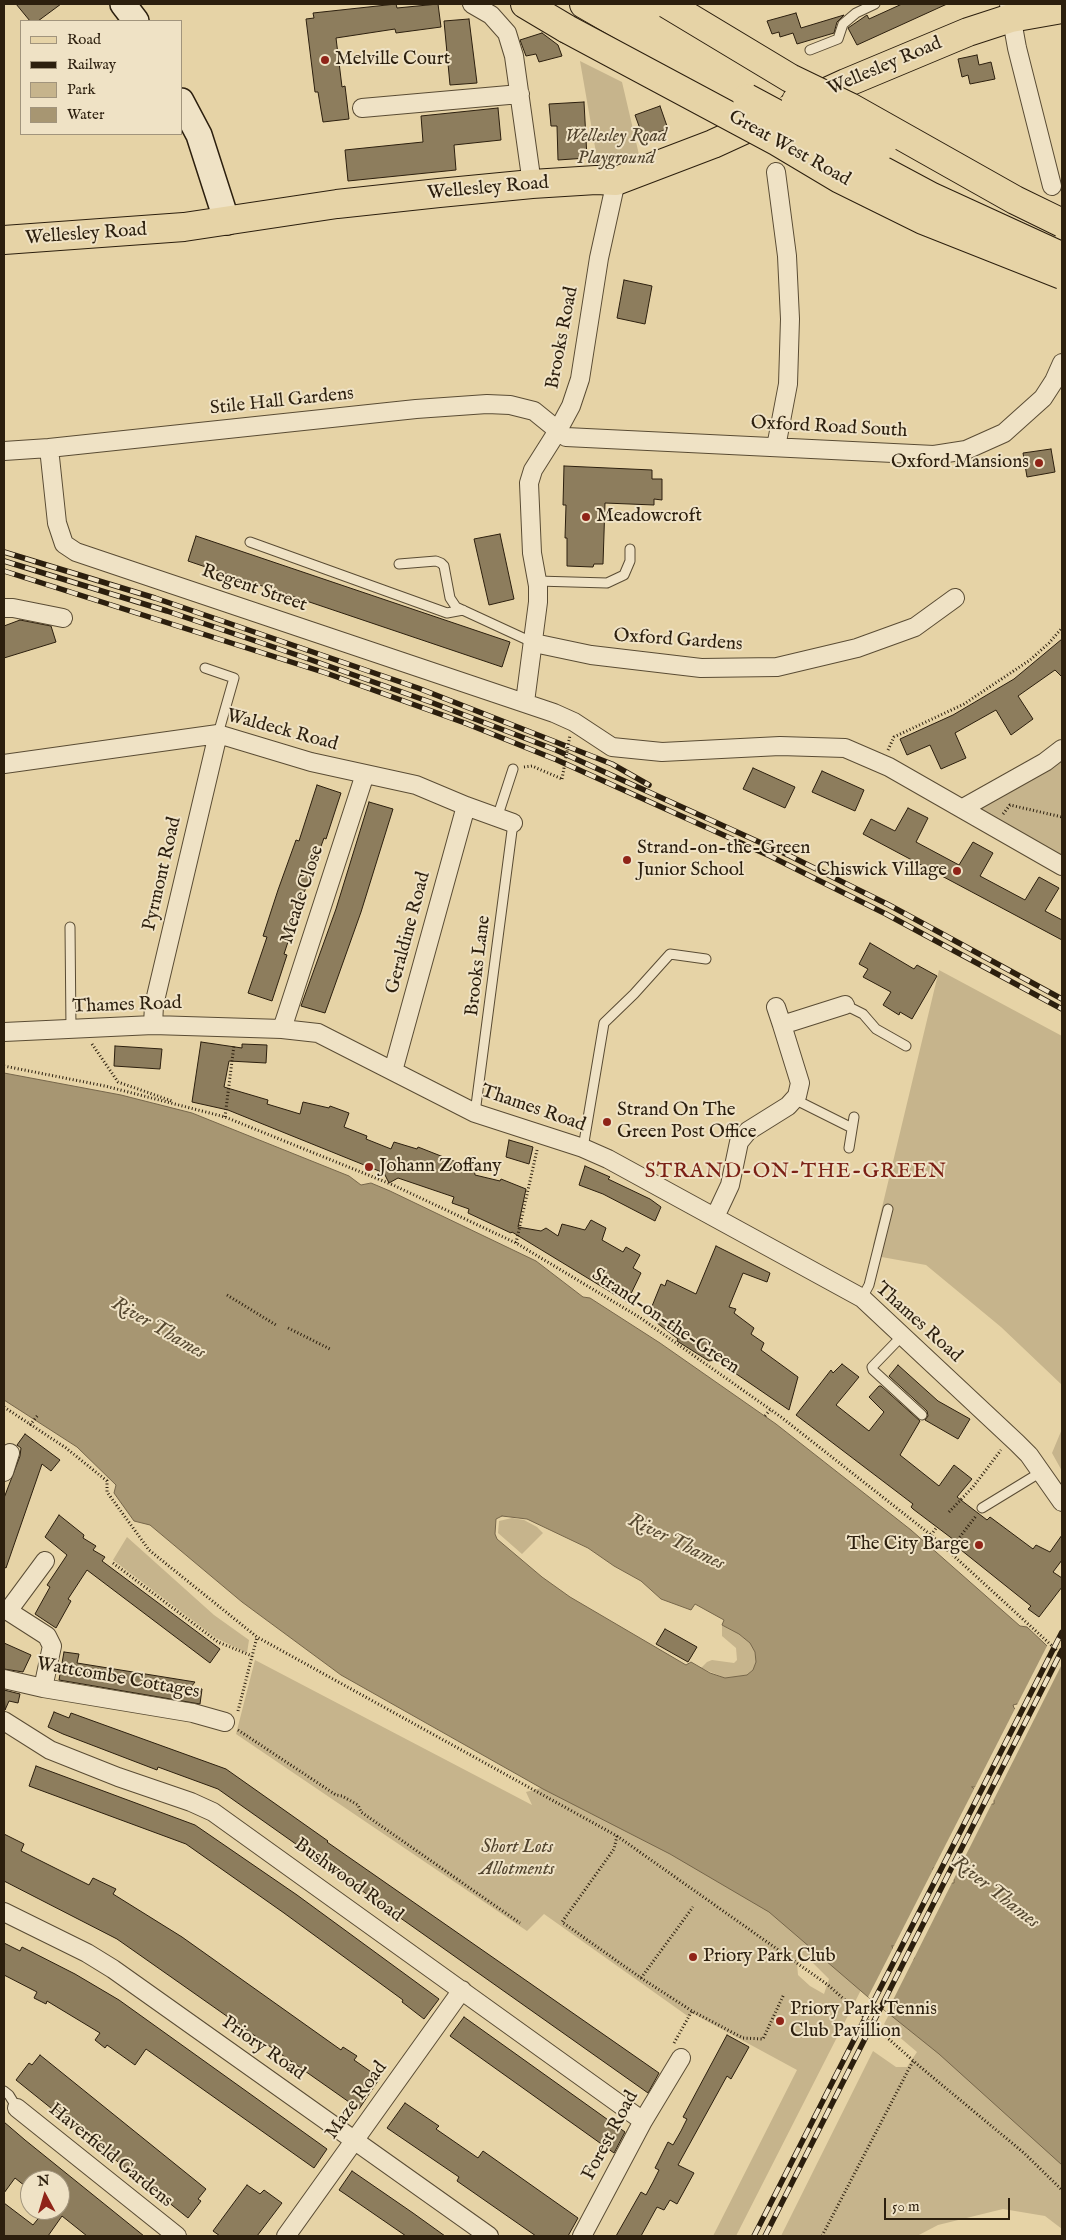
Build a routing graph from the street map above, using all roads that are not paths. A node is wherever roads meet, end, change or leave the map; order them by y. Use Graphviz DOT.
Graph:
graph roads {
  1 [pos="124,4"];
  2 [pos="472,4"];
  3 [pos="525,4"];
  4 [pos="584,4"];
  5 [pos="627,4"];
  6 [pos="666,4"];
  7 [pos="875,4"];
  8 [pos="1062,9"];
  9 [pos="1010,11"];
  10 [pos="135,20"];
  11 [pos="810,50"];
  12 [pos="520,94"];
  13 [pos="182,103"];
  14 [pos="362,108"];
  15 [pos="776,172"];
  16 [pos="616,181"];
  17 [pos="532,184"];
  18 [pos="1057,188"];
  19 [pos="227,222"];
  20 [pos="1062,223"];
  21 [pos="1062,230"];
  22 [pos="4,240"];
  23 [pos="1062,257"];
  24 [pos="1062,274"];
  25 [pos="1062,363"];
  26 [pos="1058,384"];
  27 [pos="557,432"];
  28 [pos="776,447"];
  29 [pos="49,448"];
  30 [pos="4,451"];
  31 [pos="250,542"];
  32 [pos="630,549"];
  33 [pos="399,564"];
  34 [pos="537,581"];
  35 [pos="955,598"];
  36 [pos="4,608"];
  37 [pos="463,610"];
  38 [pos="63,618"];
  39 [pos="534,643"];
  40 [pos="205,668"];
  41 [pos="525,702"];
  42 [pos="218,734"];
  43 [pos="1062,749"];
  44 [pos="4,764"];
  45 [pos="514,769"];
  46 [pos="365,774"];
  47 [pos="466,806"];
  48 [pos="963,808"];
  49 [pos="505,820"];
  50 [pos="1062,866"];
  51 [pos="70,926"];
  52 [pos="706,959"];
  53 [pos="845,1005"];
  54 [pos="776,1007"];
  55 [pos="153,1025"];
  56 [pos="782,1025"];
  57 [pos="282,1028"];
  58 [pos="71,1029"];
  59 [pos="4,1032"];
  60 [pos="906,1046"];
  61 [pos="393,1071"];
  62 [pos="794,1099"];
  63 [pos="475,1113"];
  64 [pos="854,1117"];
  65 [pos="852,1128"];
  66 [pos="583,1148"];
  67 [pos="849,1148"];
  68 [pos="888,1209"];
  69 [pos="715,1217"];
  70 [pos="862,1298"];
  71 [pos="902,1336"];
  72 [pos="922,1414"];
  73 [pos="10,1453"];
  74 [pos="4,1472"];
  75 [pos="1041,1472"];
  76 [pos="1062,1502"];
  77 [pos="982,1508"];
  78 [pos="45,1561"];
  79 [pos="4,1679"];
  80 [pos="43,1688"];
  81 [pos="4,1721"];
  82 [pos="229,1724"];
  83 [pos="4,1912"];
  84 [pos="462,1990"];
  85 [pos="678,2062"];
  86 [pos="4,2091"];
  87 [pos="17,2108"];
  88 [pos="643,2121"];
  89 [pos="356,2140"];
  90 [pos="177,2236"];
  91 [pos="286,2236"];
  92 [pos="490,2236"];
  93 [pos="582,2236"];
  1 -- 10 [label="street"];
  2 -- 12 [label="street"];
  3 -- 24 [label="main road, Great West Road, bridge"];
  4 -- 23 [label="main road, bridge"];
  5 -- 21 [label="main road, bridge"];
  6 -- 20 [label="main road, bridge"];
  7 -- 11 [label="lane"];
  8 -- 9 [label="main road, Wellesley Road"];
  9 -- 16 [label="main road, Wellesley Road"];
  9 -- 18 [label="street"];
  12 -- 14 [label="street"];
  12 -- 17 [label="street"];
  13 -- 19 [label="street"];
  15 -- 28 [label="street"];
  16 -- 17 [label="main road, Wellesley Road"];
  16 -- 27 [label="street, Brooks Road"];
  17 -- 19 [label="main road, Wellesley Road"];
  19 -- 22 [label="main road, Wellesley Road"];
  25 -- 26 [label="street, Oxford Road South"];
  26 -- 28 [label="street, Oxford Road South"];
  27 -- 28 [label="street, Oxford Road South"];
  27 -- 29 [label="street, Stile Hall Gardens"];
  27 -- 34 [label="street, Brooks Road"];
  29 -- 30 [label="street, Stile Hall Gardens"];
  29 -- 41 [label="street, Regent Street"];
  31 -- 37 [label="lane"];
  32 -- 34 [label="lane"];
  33 -- 37 [label="lane"];
  34 -- 39 [label="street, Brooks Road"];
  35 -- 39 [label="street, Oxford Gardens"];
  36 -- 38 [label="street"];
  37 -- 39 [label="lane"];
  39 -- 41 [label="street, Brooks Road"];
  40 -- 42 [label="lane"];
  41 -- 48 [label="street"];
  42 -- 44 [label="street, Waldeck Road"];
  42 -- 46 [label="street, Waldeck Road"];
  42 -- 55 [label="street, Pyrmont Road"];
  43 -- 48 [label="street"];
  45 -- 49 [label="lane, Brooks Lane"];
  46 -- 47 [label="street, Waldeck Road"];
  46 -- 57 [label="street, Meade Close"];
  47 -- 49 [label="street, Waldeck Road"];
  47 -- 61 [label="street, Geraldine Road"];
  48 -- 50 [label="street"];
  49 -- 63 [label="lane, Brooks Lane"];
  51 -- 58 [label="lane"];
  52 -- 66 [label="lane"];
  53 -- 56 [label="street"];
  53 -- 60 [label="lane"];
  54 -- 56 [label="street"];
  55 -- 57 [label="street, Thames Road"];
  55 -- 58 [label="street, Thames Road"];
  56 -- 62 [label="street"];
  57 -- 61 [label="street, Thames Road"];
  58 -- 59 [label="street, Thames Road"];
  61 -- 63 [label="street, Thames Road"];
  62 -- 65 [label="lane"];
  62 -- 69 [label="street"];
  63 -- 66 [label="street, Thames Road"];
  64 -- 65 [label="lane"];
  65 -- 67 [label="lane"];
  66 -- 69 [label="street, Thames Road"];
  68 -- 70 [label="lane"];
  69 -- 70 [label="street, Thames Road"];
  70 -- 71 [label="street, Thames Road"];
  71 -- 72 [label="lane"];
  71 -- 75 [label="street, Thames Road"];
  73 -- 74 [label="street"];
  75 -- 76 [label="street, Thames Road"];
  75 -- 77 [label="lane"];
  78 -- 80 [label="street"];
  79 -- 80 [label="street, Wattcombe Cottages"];
  80 -- 82 [label="street, Wattcombe Cottages"];
  81 -- 84 [label="street, Bushwood Road"];
  83 -- 89 [label="street, Priory Road"];
  84 -- 88 [label="street, Bushwood Road"];
  84 -- 89 [label="street, Maze Road"];
  85 -- 88 [label="street, Forest Road"];
  86 -- 87 [label="lane"];
  87 -- 90 [label="street, Haverfield Gardens"];
  88 -- 93 [label="street, Forest Road"];
  89 -- 91 [label="street, Maze Road"];
  89 -- 92 [label="street, Priory Road"];
}
